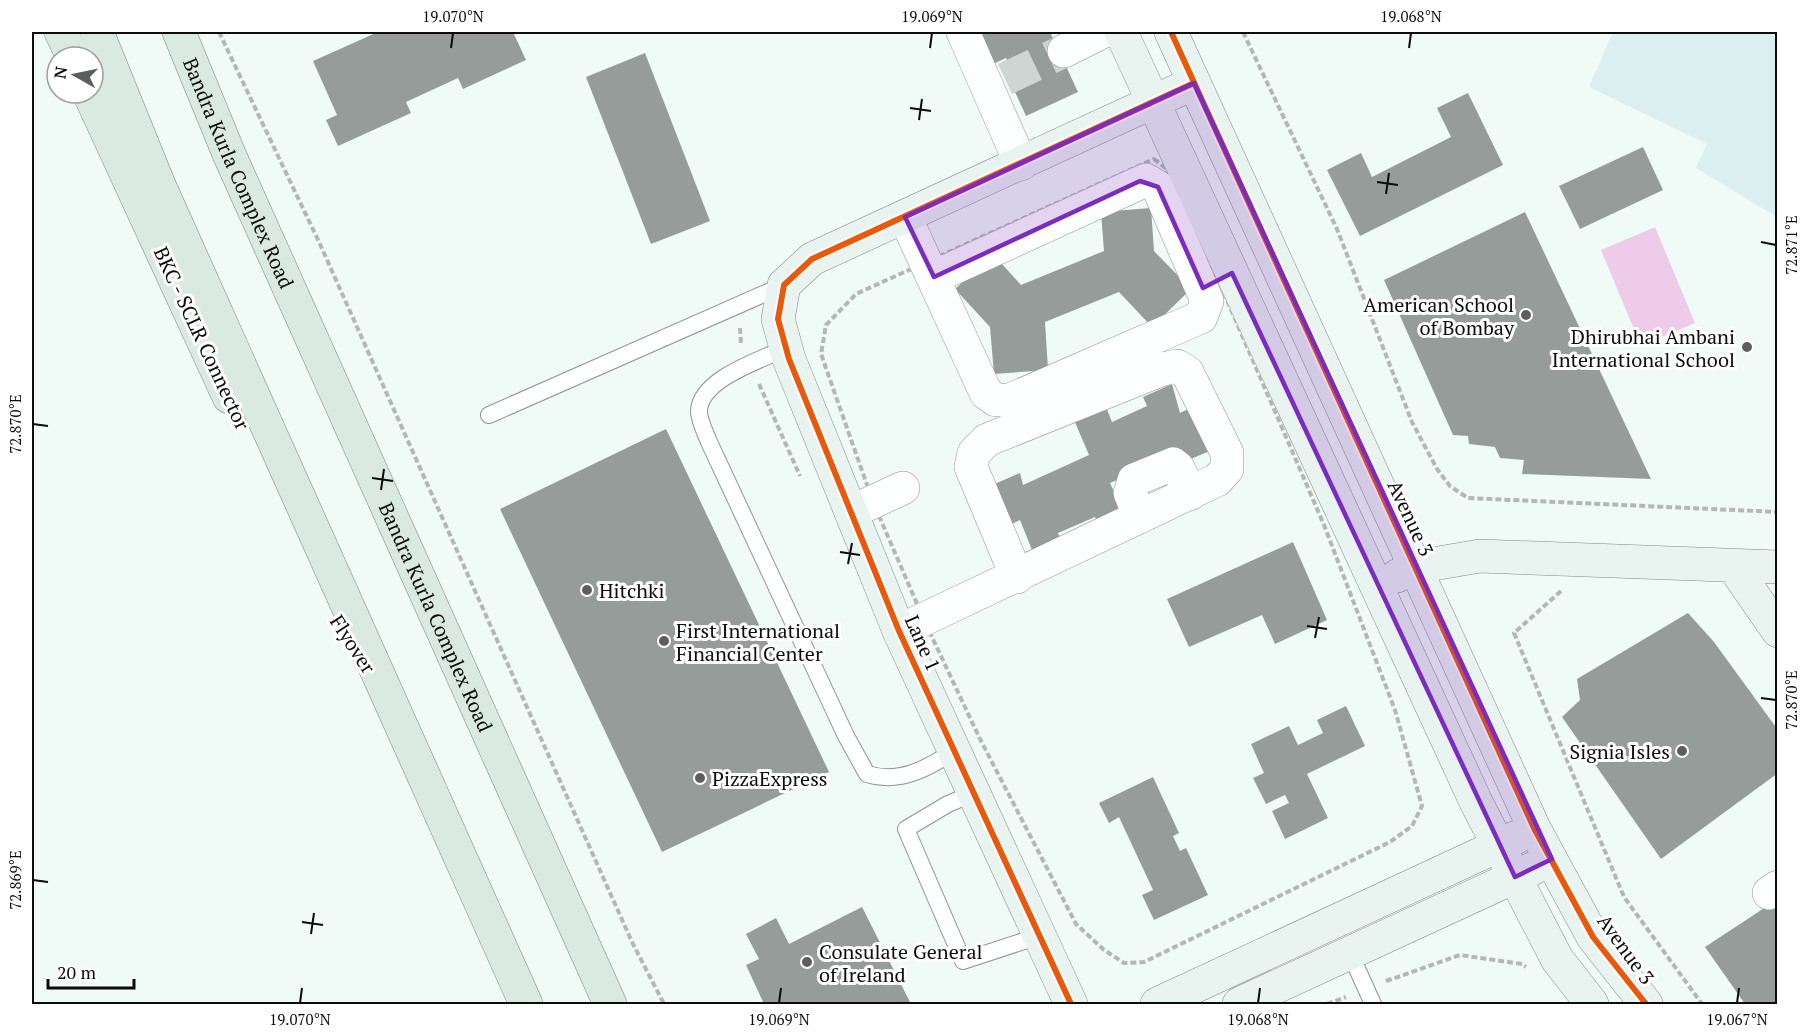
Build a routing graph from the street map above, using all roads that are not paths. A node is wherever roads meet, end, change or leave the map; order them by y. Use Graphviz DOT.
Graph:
graph roads {
  1 [pos="97,32"];
  2 [pos="178,32"];
  3 [pos="963,32"];
  4 [pos="1102,32"];
  5 [pos="1121,32"];
  6 [pos="1171,32"];
  7 [pos="1064,51"];
  8 [pos="1194,83"];
  9 [pos="1153,103"];
  10 [pos="95,105"];
  11 [pos="1021,164"];
  12 [pos="905,217"];
  13 [pos="930,268"];
  14 [pos="1218,280"];
  15 [pos="784,285"];
  16 [pos="786,348"];
  17 [pos="489,415"];
  18 [pos="903,488"];
  19 [pos="862,507"];
  20 [pos="1732,566"];
  21 [pos="1415,567"];
  22 [pos="1778,567"];
  23 [pos="1017,577"];
  24 [pos="315,584"];
  25 [pos="1377,585"];
  26 [pos="912,626"];
  27 [pos="1778,631"];
  28 [pos="391,703"];
  29 [pos="954,751"];
  30 [pos="974,793"];
  31 [pos="1534,828"];
  32 [pos="1499,847"];
  33 [pos="1552,859"];
  34 [pos="1515,877"];
  35 [pos="1039,936"];
  36 [pos="1350,953"];
  37 [pos="526,1005"];
  38 [pos="610,1005"];
  39 [pos="1071,1005"];
  40 [pos="1157,1005"];
  41 [pos="1239,1005"];
  42 [pos="1373,1005"];
  43 [pos="1592,1005"];
  44 [pos="1646,1005"];
  1 -- 28 [label="main road"];
  2 -- 38 [label="main road, Bandra Kurla Complex Road"];
  3 -- 11 [label="street"];
  4 -- 7 [label="street"];
  5 -- 9 [label="street"];
  6 -- 8 [label="street, Avenue 3"];
  8 -- 9 [label="street"];
  8 -- 21 [label="street, Avenue 3"];
  9 -- 11 [label="street"];
  9 -- 14 [label="street"];
  10 -- 24 [label="main road, BKC - SCLR Connector"];
  11 -- 12 [label="street"];
  12 -- 13 [label="street"];
  12 -- 15 [label="street"];
  13 -- 14 [label="street"];
  13 -- 14 [label="street"];
  14 -- 25 [label="street"];
  15 -- 16 [label="street, Lane 1"];
  15 -- 17 [label="lane"];
  16 -- 19 [label="street, Lane 1"];
  16 -- 29 [label="lane"];
  18 -- 19 [label="street"];
  19 -- 26 [label="street, Lane 1"];
  20 -- 21 [label="street"];
  20 -- 22 [label="street"];
  20 -- 27 [label="street"];
  21 -- 25 [label="street"];
  21 -- 31 [label="street, Avenue 3"];
  23 -- 23 [label="street"];
  23 -- 26 [label="street"];
  24 -- 28 [label="main road, Flyover"];
  25 -- 32 [label="street"];
  26 -- 29 [label="street, Lane 1"];
  28 -- 37 [label="main road"];
  29 -- 30 [label="street, Lane 1"];
  30 -- 35 [label="street, Lane 1"];
  30 -- 35 [label="lane"];
  31 -- 32 [label="street"];
  31 -- 33 [label="street, Avenue 3"];
  32 -- 34 [label="street"];
  32 -- 40 [label="street"];
  33 -- 34 [label="street"];
  33 -- 44 [label="street, Avenue 3"];
  34 -- 36 [label="street"];
  34 -- 43 [label="street"];
  35 -- 39 [label="street, Lane 1"];
  36 -- 41 [label="street"];
  36 -- 42 [label="lane"];
}
